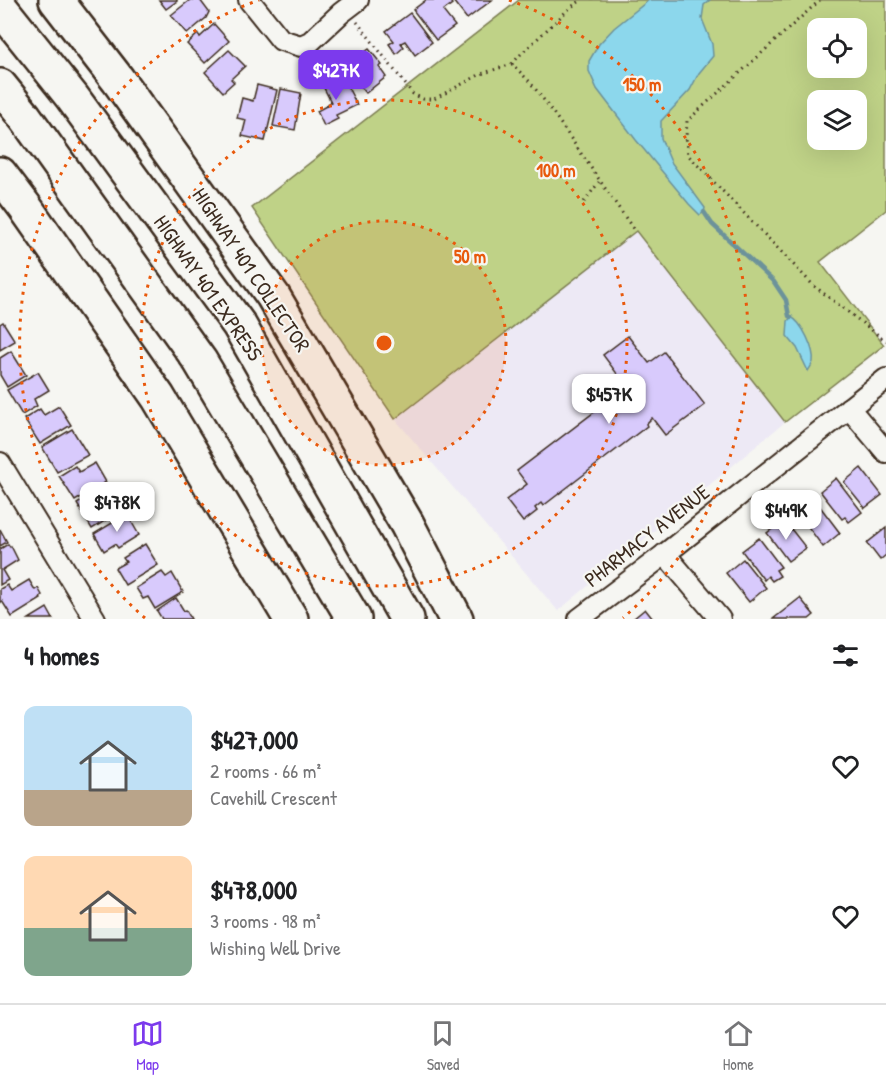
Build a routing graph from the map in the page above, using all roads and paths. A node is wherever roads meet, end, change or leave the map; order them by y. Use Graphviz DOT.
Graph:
graph roads {
  1 [pos="56,0"];
  2 [pos="249,0"];
  3 [pos="582,0"];
  4 [pos="820,0"];
  5 [pos="352,4"];
  6 [pos="0,7"];
  7 [pos="513,64"];
  8 [pos="0,86"];
  9 [pos="0,174"];
  10 [pos="599,182"];
  11 [pos="584,202"];
  12 [pos="634,230"];
  13 [pos="886,341"];
  14 [pos="886,380"];
  15 [pos="849,408"];
  16 [pos="886,452"];
  17 [pos="0,463"];
  18 [pos="406,524"];
  19 [pos="665,554"];
  20 [pos="95,619"];
  21 [pos="291,619"];
  22 [pos="354,619"];
  23 [pos="407,619"];
  24 [pos="456,619"];
  25 [pos="473,619"];
  26 [pos="579,619"];
  27 [pos="720,619"];
  1 -- 18 [label="highway, HIGHWAY 401 COLLECTOR"];
  2 -- 5 [label="street"];
  3 -- 7 [label="path"];
  4 -- 13 [label="path"];
  5 -- 7 [label="path"];
  6 -- 23 [label="highway, HIGHWAY 401 EXPRESS"];
  7 -- 10 [label="path"];
  8 -- 22 [label="highway"];
  9 -- 21 [label="highway"];
  10 -- 11 [label="path"];
  10 -- 12 [label="path"];
  14 -- 15 [label="street, PHARMACY AVENUE"];
  15 -- 16 [label="street"];
  15 -- 19 [label="street, PHARMACY AVENUE"];
  17 -- 20 [label="street"];
  18 -- 24 [label="highway, HIGHWAY 401 COLLECTOR"];
  18 -- 25 [label="highway"];
  19 -- 26 [label="street, PHARMACY AVENUE"];
  19 -- 27 [label="street"];
}
